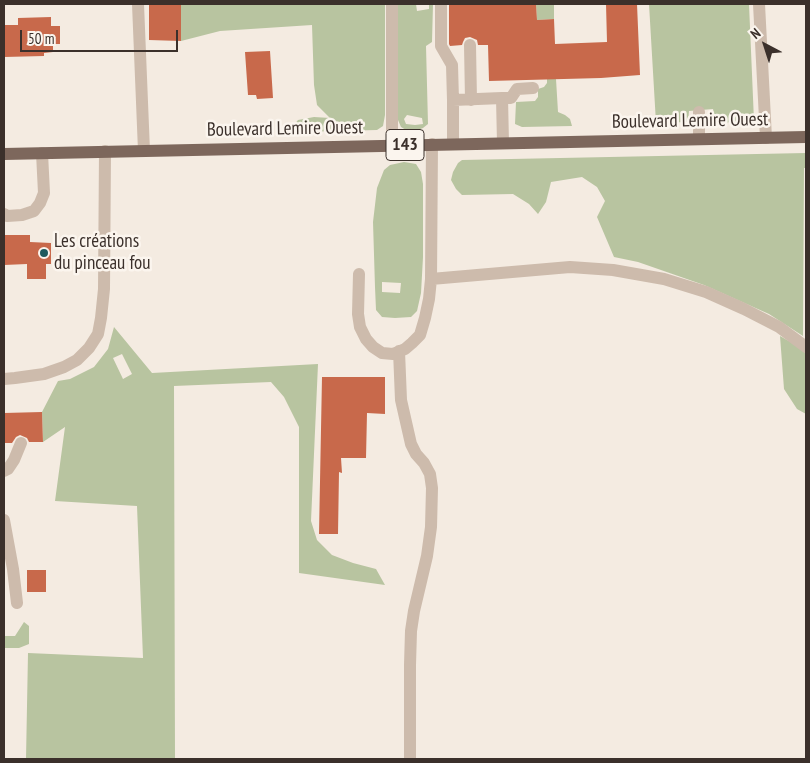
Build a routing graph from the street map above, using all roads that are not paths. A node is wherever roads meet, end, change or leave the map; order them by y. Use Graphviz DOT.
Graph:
graph roads {
  1 [pos="138,4"];
  2 [pos="392,4"];
  3 [pos="441,4"];
  4 [pos="759,4"];
  5 [pos="470,45"];
  6 [pos="533,88"];
  7 [pos="502,98"];
  8 [pos="453,100"];
  9 [pos="471,100"];
  10 [pos="699,112"];
  11 [pos="806,137"];
  12 [pos="766,138"];
  13 [pos="699,139"];
  14 [pos="503,143"];
  15 [pos="432,144"];
  16 [pos="453,144"];
  17 [pos="392,145"];
  18 [pos="105,151"];
  19 [pos="144,151"];
  20 [pos="42,153"];
  21 [pos="4,154"];
  22 [pos="4,214"];
  23 [pos="360,274"];
  24 [pos="431,279"];
  25 [pos="806,347"];
  26 [pos="399,351"];
  27 [pos="4,379"];
  28 [pos="21,442"];
  29 [pos="4,471"];
  30 [pos="4,520"];
  31 [pos="17,603"];
  32 [pos="410,759"];
  1 -- 19 [label="lane"];
  2 -- 17 [label="lane"];
  3 -- 8 [label="lane"];
  4 -- 12 [label="lane"];
  5 -- 9 [label="lane"];
  6 -- 7 [label="lane"];
  7 -- 9 [label="lane"];
  7 -- 14 [label="lane"];
  8 -- 9 [label="lane"];
  8 -- 16 [label="lane"];
  10 -- 13 [label="lane"];
  11 -- 12 [label="main road, Boulevard Lemire Ouest / 143"];
  12 -- 13 [label="main road, Boulevard Lemire Ouest / 143"];
  13 -- 14 [label="main road, Boulevard Lemire Ouest / 143"];
  14 -- 16 [label="main road, Boulevard Lemire Ouest / 143"];
  15 -- 16 [label="main road, Boulevard Lemire Ouest / 143"];
  15 -- 17 [label="main road, Boulevard Lemire Ouest / 143"];
  15 -- 24 [label="lane"];
  17 -- 19 [label="main road, Boulevard Lemire Ouest / 143"];
  18 -- 19 [label="main road, Boulevard Lemire Ouest / 143"];
  18 -- 20 [label="main road, Boulevard Lemire Ouest / 143"];
  18 -- 27 [label="lane"];
  20 -- 21 [label="main road, Boulevard Lemire Ouest / 143"];
  20 -- 22 [label="lane"];
  23 -- 26 [label="lane"];
  24 -- 25 [label="lane"];
  24 -- 26 [label="lane"];
  26 -- 32 [label="lane"];
  28 -- 29 [label="lane"];
  30 -- 31 [label="lane"];
}
